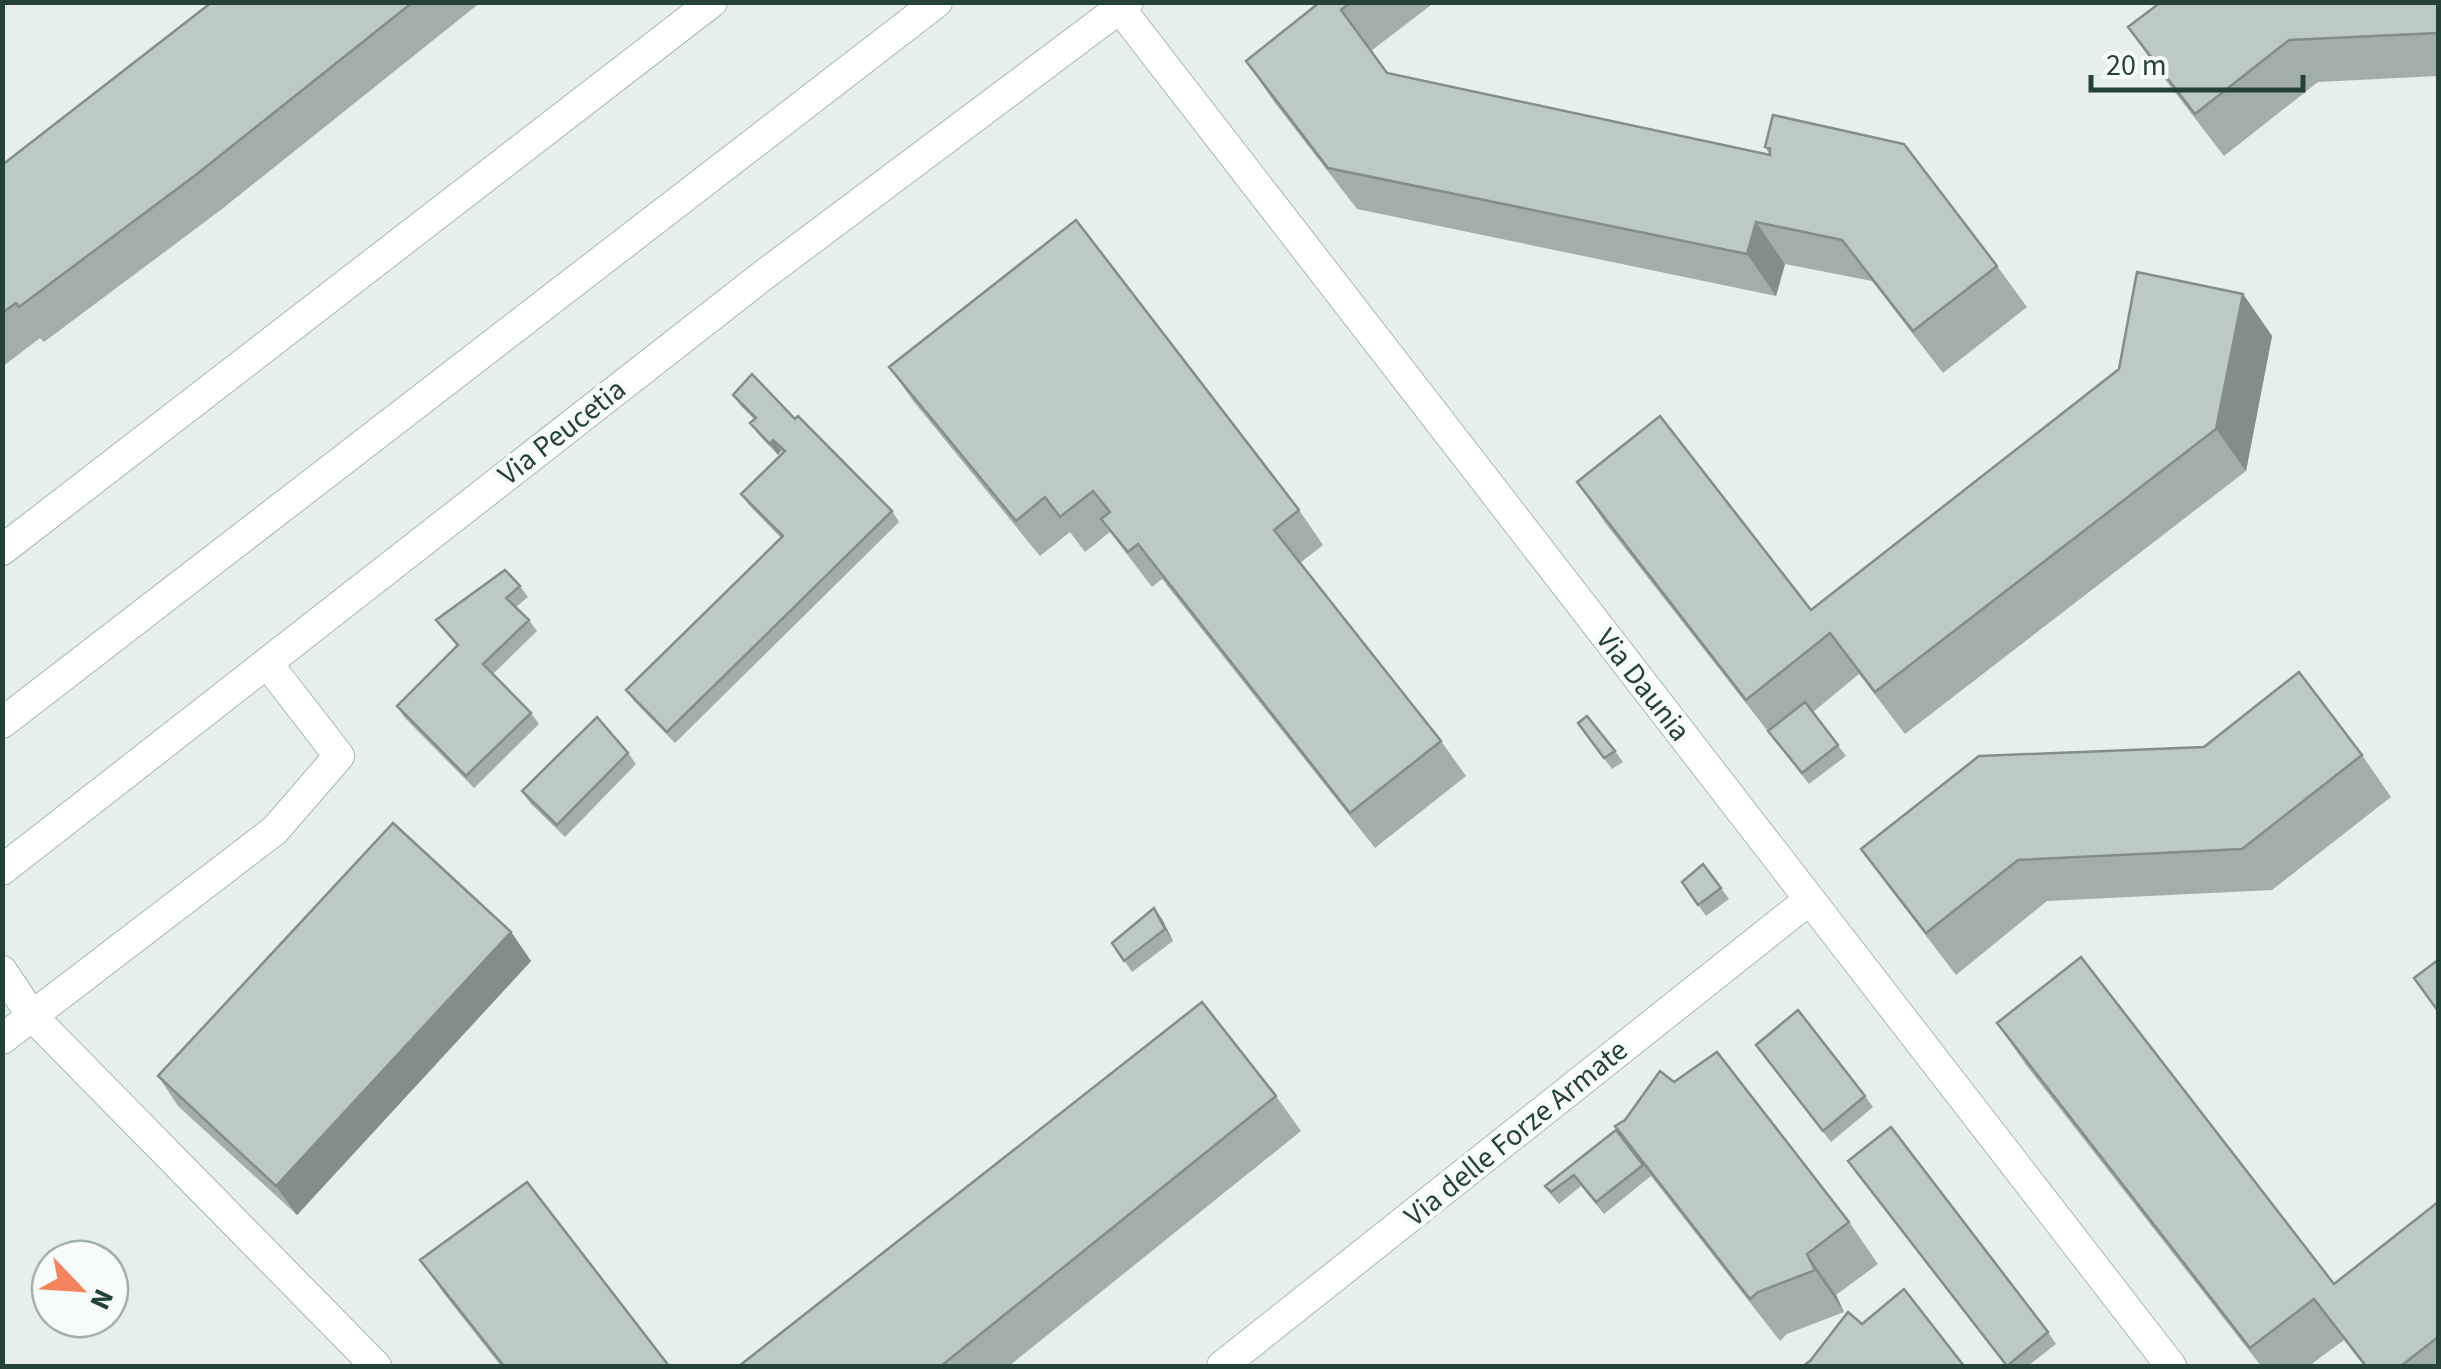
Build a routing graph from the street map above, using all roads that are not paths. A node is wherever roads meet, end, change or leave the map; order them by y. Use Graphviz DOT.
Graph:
graph roads {
  1 [pos="712,2"];
  2 [pos="937,2"];
  3 [pos="1121,5"];
  4 [pos="2,550"];
  5 [pos="267,663"];
  6 [pos="2,723"];
  7 [pos="2,870"];
  8 [pos="1809,900"];
  9 [pos="2,971"];
  10 [pos="32,1016"];
  11 [pos="2,1039"];
  12 [pos="376,1366"];
  13 [pos="1222,1366"];
  14 [pos="2170,1366"];
  1 -- 4 [label="street"];
  2 -- 6 [label="street"];
  3 -- 5 [label="street, Via Peucetia"];
  3 -- 8 [label="street, Via Daunia"];
  5 -- 7 [label="street, Via Peucetia"];
  5 -- 10 [label="street"];
  8 -- 13 [label="street, Via delle Forze Armate"];
  8 -- 14 [label="street, Via Daunia"];
  9 -- 10 [label="street"];
  10 -- 11 [label="street"];
  10 -- 12 [label="street"];
}
